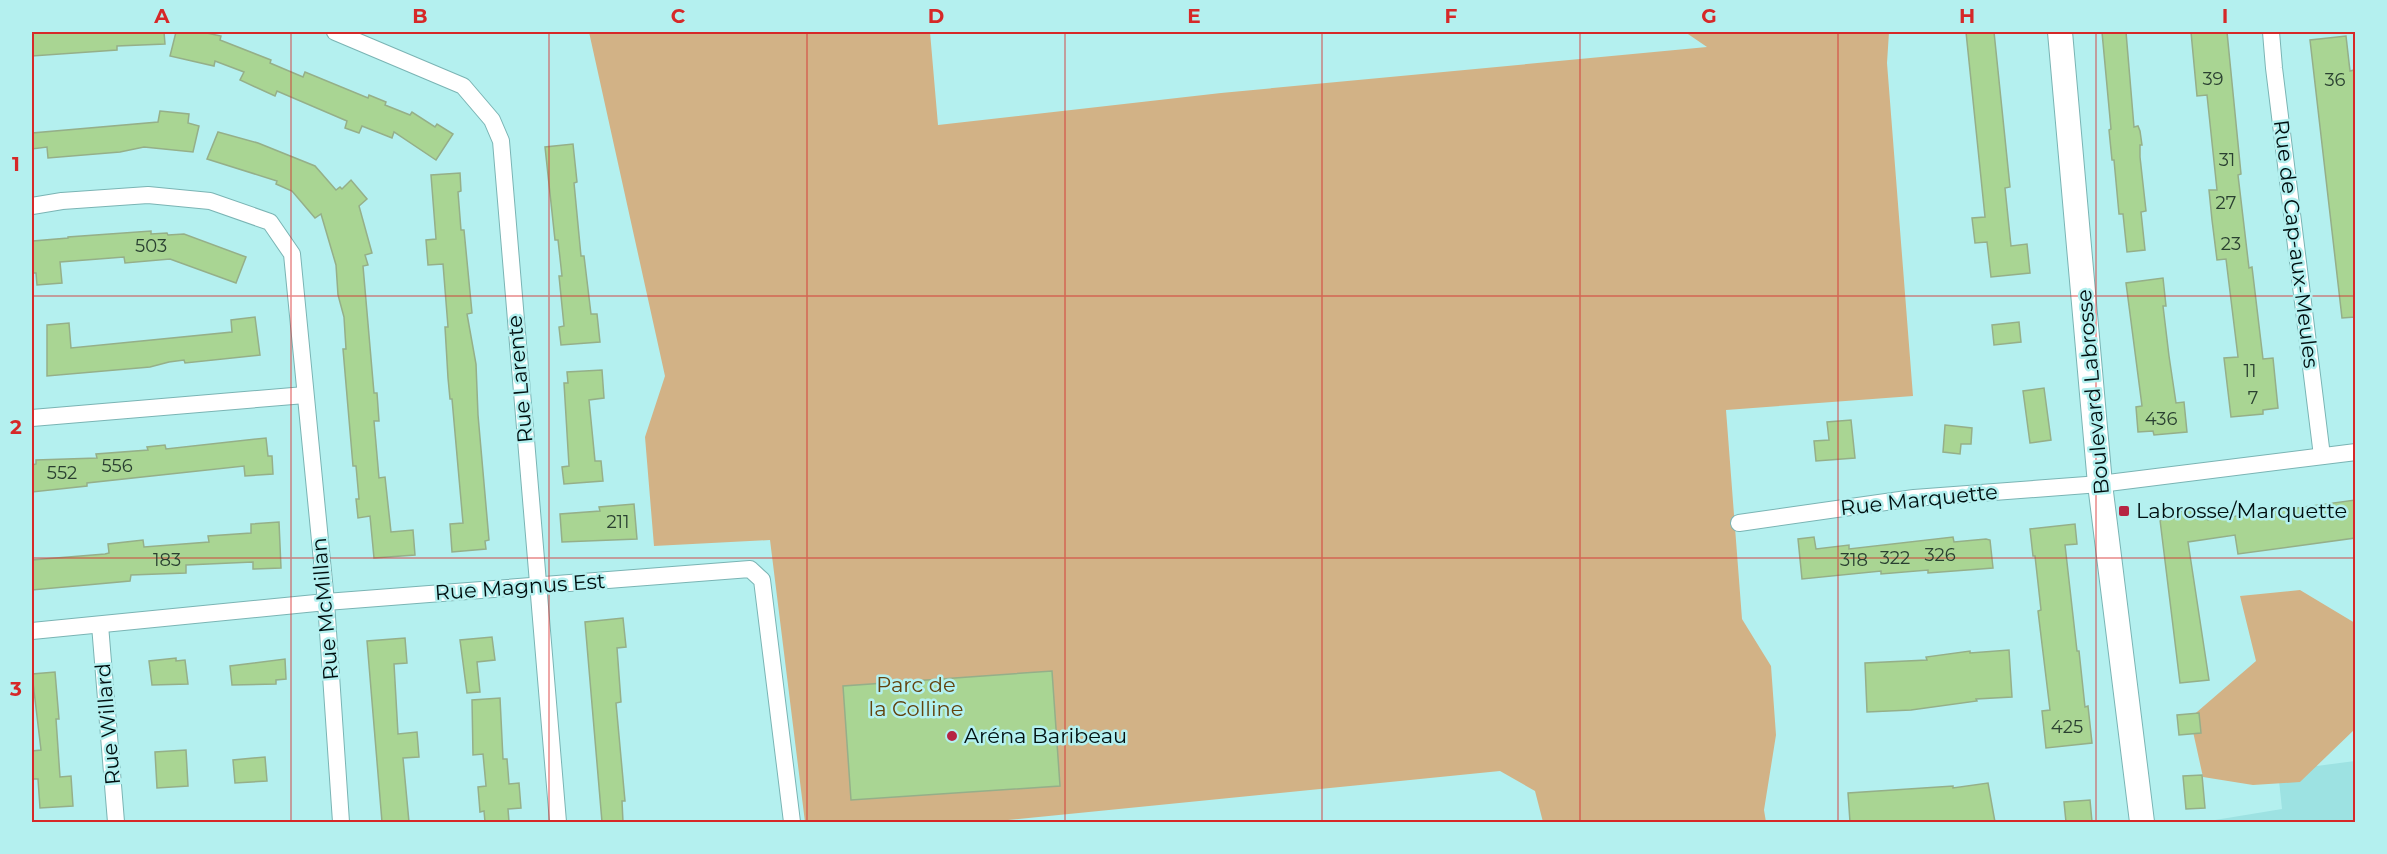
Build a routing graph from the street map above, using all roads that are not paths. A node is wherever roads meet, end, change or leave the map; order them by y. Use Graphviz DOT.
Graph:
graph roads {
  1 [pos="335,32"];
  2 [pos="2060,32"];
  3 [pos="2271,32"];
  4 [pos="32,206"];
  5 [pos="305,395"];
  6 [pos="32,418"];
  7 [pos="2355,452"];
  8 [pos="2322,456"];
  9 [pos="2100,484"];
  10 [pos="1739,524"];
  11 [pos="536,585"];
  12 [pos="326,602"];
  13 [pos="100,625"];
  14 [pos="32,631"];
  15 [pos="116,822"];
  16 [pos="341,822"];
  17 [pos="558,822"];
  18 [pos="792,822"];
  19 [pos="2142,822"];
  1 -- 11 [label="street, Rue Larente"];
  2 -- 9 [label="main road, Boulevard Labrosse"];
  3 -- 8 [label="street, Rue de Cap-aux-Meules"];
  4 -- 5 [label="street, Rue McMillan"];
  5 -- 6 [label="street"];
  5 -- 12 [label="street, Rue McMillan"];
  7 -- 8 [label="street, Rue Marquette"];
  8 -- 9 [label="street, Rue Marquette"];
  9 -- 10 [label="street, Rue Marquette"];
  9 -- 19 [label="main road, Boulevard Labrosse"];
  11 -- 12 [label="street, Rue Magnus Est"];
  11 -- 17 [label="street, Rue Larente"];
  11 -- 18 [label="street, Rue Magnus Est"];
  12 -- 13 [label="street, Rue Magnus Est"];
  12 -- 16 [label="street, Rue McMillan"];
  13 -- 14 [label="street, Rue Magnus Est"];
  13 -- 15 [label="street, Rue Willard"];
}
